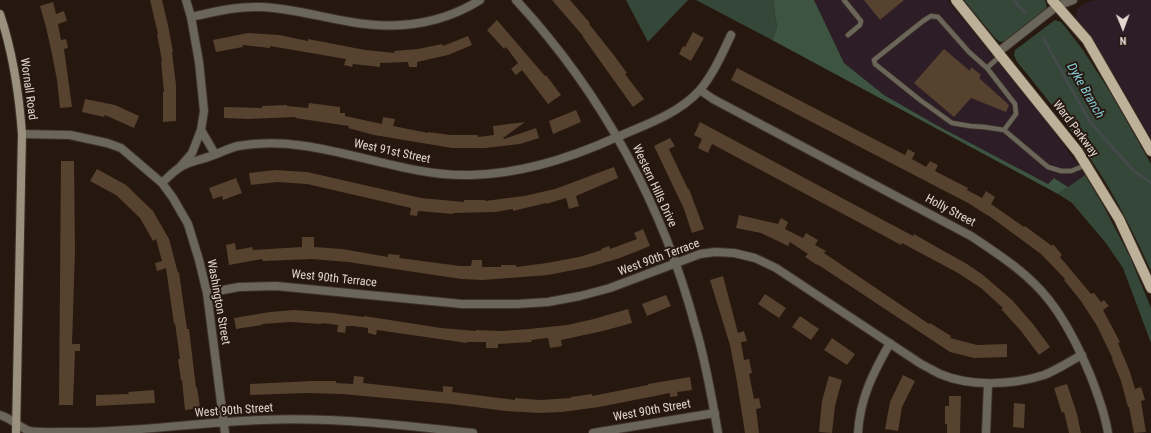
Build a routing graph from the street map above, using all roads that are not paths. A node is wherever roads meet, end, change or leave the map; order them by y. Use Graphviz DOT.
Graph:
graph roads {
  1 [pos="186,0"];
  2 [pos="480,0"];
  3 [pos="516,0"];
  4 [pos="844,0"];
  5 [pos="956,0"];
  6 [pos="1073,0"];
  7 [pos="1054,3"];
  8 [pos="0,14"];
  9 [pos="191,17"];
  10 [pos="848,35"];
  11 [pos="731,36"];
  12 [pos="999,54"];
  13 [pos="987,68"];
  14 [pos="700,90"];
  15 [pos="201,130"];
  16 [pos="1004,130"];
  17 [pos="22,134"];
  18 [pos="618,137"];
  19 [pos="1151,151"];
  20 [pos="215,154"];
  21 [pos="1086,165"];
  22 [pos="179,168"];
  23 [pos="162,183"];
  24 [pos="676,264"];
  25 [pos="1151,288"];
  26 [pos="207,293"];
  27 [pos="890,343"];
  28 [pos="1082,355"];
  29 [pos="988,384"];
  30 [pos="715,413"];
  31 [pos="0,415"];
  32 [pos="16,422"];
  33 [pos="224,422"];
  34 [pos="115,432"];
  35 [pos="16,433"];
  36 [pos="225,433"];
  37 [pos="473,433"];
  38 [pos="592,433"];
  39 [pos="718,433"];
  40 [pos="858,433"];
  41 [pos="986,433"];
  42 [pos="1108,433"];
  1 -- 9 [label="street"];
  2 -- 9 [label="street"];
  3 -- 18 [label="street, Western Hills Drive"];
  4 -- 10 [label="lane"];
  5 -- 12 [label="main road, Ward Parkway"];
  6 -- 7 [label="street"];
  7 -- 12 [label="street"];
  7 -- 19 [label="main road"];
  8 -- 17 [label="main road, Wornall Road"];
  9 -- 15 [label="street"];
  11 -- 14 [label="street, West 91st Street"];
  12 -- 13 [label="lane"];
  12 -- 21 [label="main road, Ward Parkway"];
  13 -- 16 [label="lane"];
  13 -- 16 [label="lane"];
  14 -- 18 [label="street, West 91st Street"];
  14 -- 28 [label="street, Holly Street"];
  15 -- 20 [label="street"];
  15 -- 22 [label="street"];
  16 -- 21 [label="lane"];
  17 -- 23 [label="street"];
  17 -- 32 [label="main road, Wornall Road"];
  18 -- 20 [label="street, West 91st Street"];
  18 -- 24 [label="street, Western Hills Drive"];
  20 -- 22 [label="street, West 91st Street"];
  21 -- 25 [label="main road, Ward Parkway"];
  22 -- 23 [label="street, West 91st Street"];
  23 -- 26 [label="street, Washington Street"];
  24 -- 26 [label="street, West 90th Terrace"];
  24 -- 27 [label="street, West 90th Terrace"];
  24 -- 30 [label="street, Western Hills Drive"];
  26 -- 33 [label="street, Washington Street"];
  27 -- 29 [label="street, West 90th Terrace"];
  27 -- 40 [label="street"];
  28 -- 29 [label="street, West 90th Terrace"];
  28 -- 42 [label="street, Holly Street"];
  29 -- 41 [label="street"];
  30 -- 38 [label="street, West 90th Street"];
  30 -- 39 [label="street, Western Hills Drive"];
  31 -- 32 [label="street, West 90th Street"];
  32 -- 34 [label="street, West 90th Street"];
  32 -- 35 [label="main road, Wornall Road"];
  33 -- 34 [label="street, West 90th Street"];
  33 -- 36 [label="street, Washington Street"];
  33 -- 37 [label="street, West 90th Street"];
}
